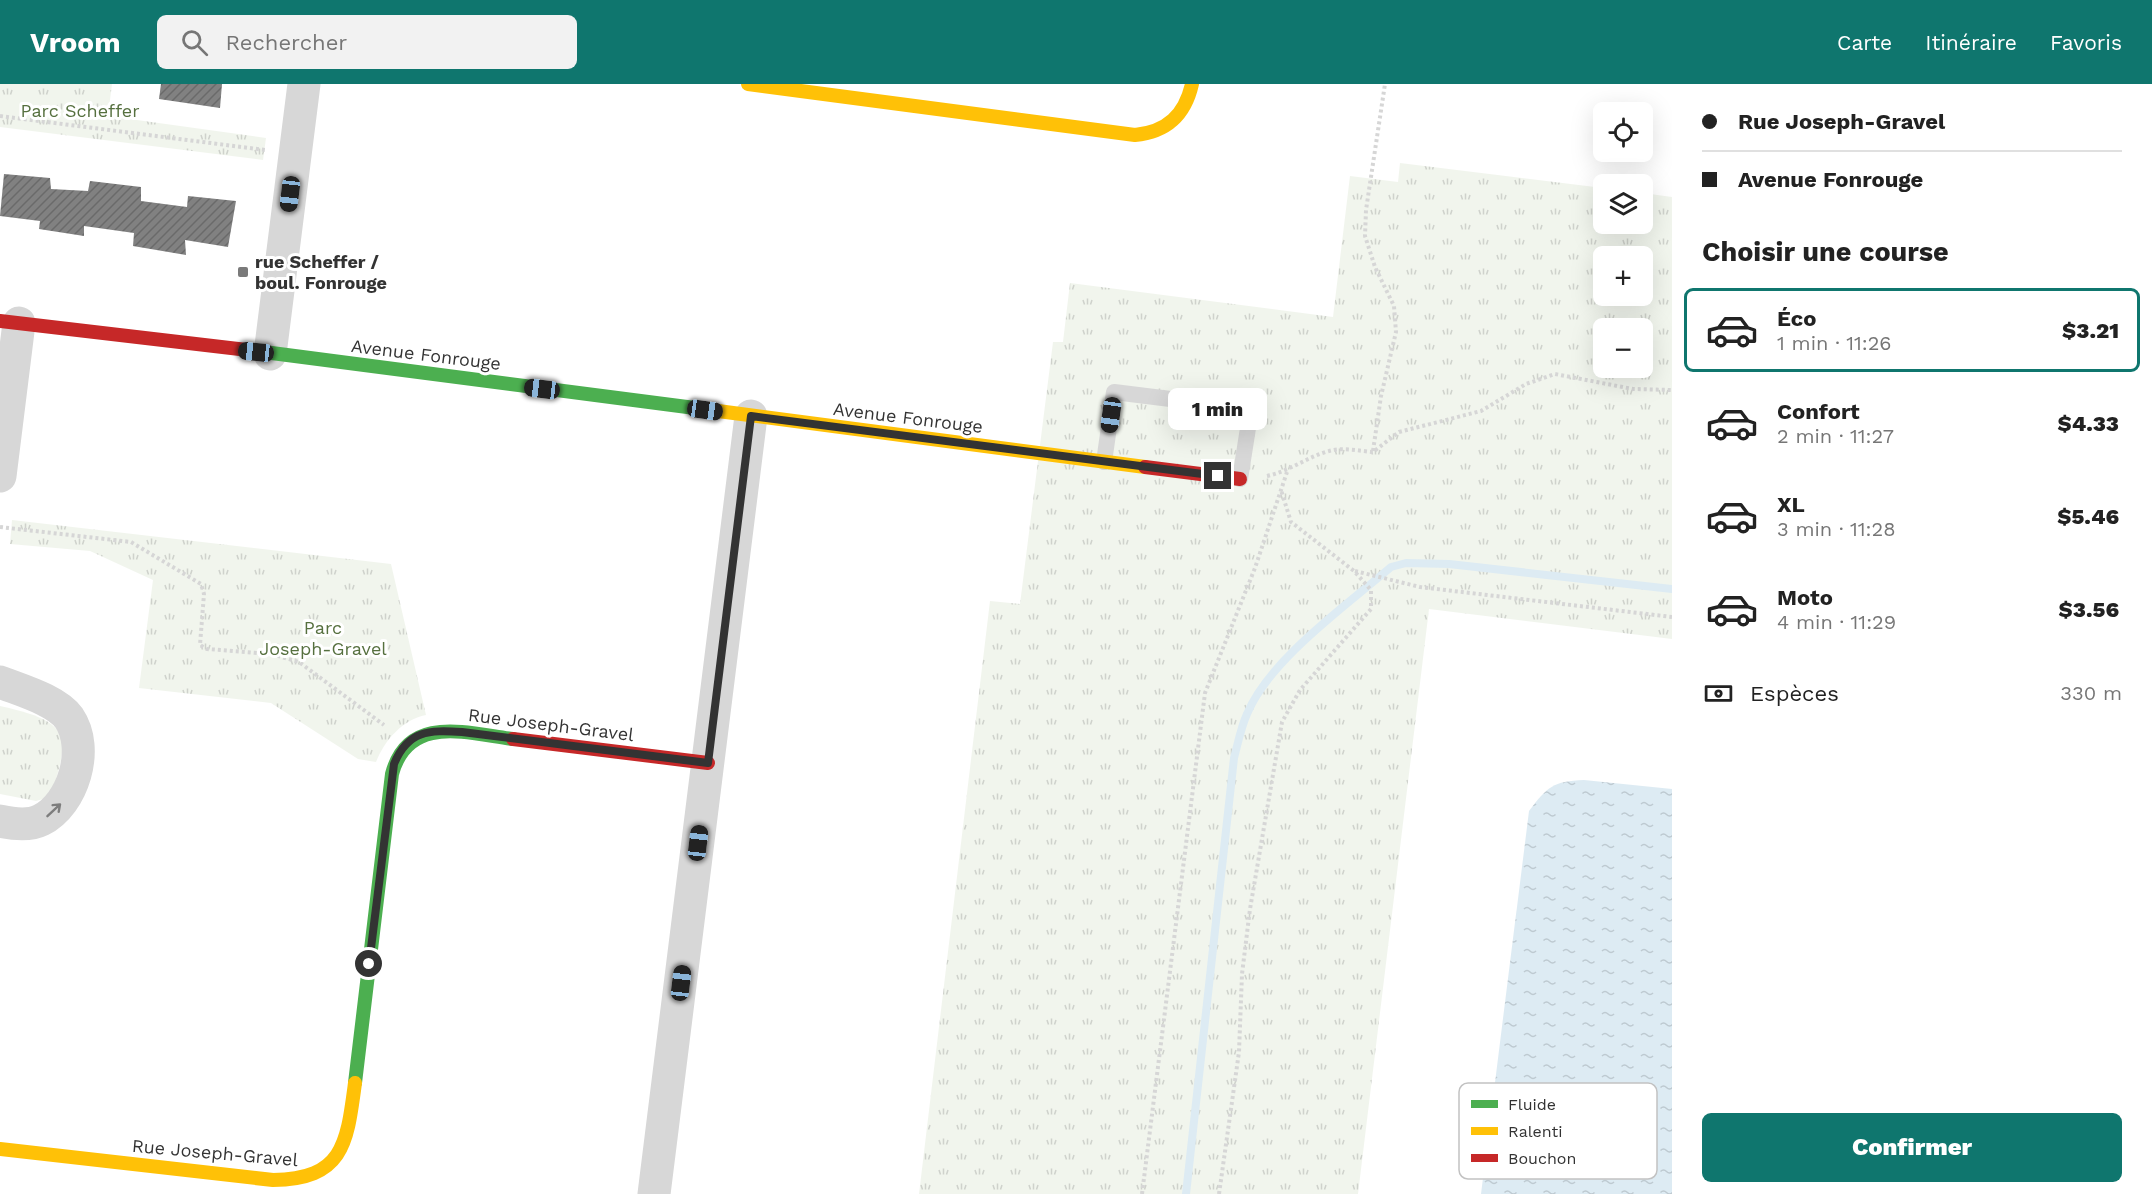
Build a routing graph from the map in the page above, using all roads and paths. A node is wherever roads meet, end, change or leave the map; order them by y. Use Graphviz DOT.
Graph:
graph roads {
  1 [pos="304,84"];
  2 [pos="748,84"];
  3 [pos="1192,84"];
  4 [pos="1385,84"];
  5 [pos="0,116"];
  6 [pos="269,150"];
  7 [pos="10,322"];
  8 [pos="270,354"];
  9 [pos="1672,390"];
  10 [pos="751,416"];
  11 [pos="1373,452"];
  12 [pos="1104,462"];
  13 [pos="1287,472"];
  14 [pos="0,476"];
  15 [pos="1240,479"];
  16 [pos="1281,490"];
  17 [pos="0,527"];
  18 [pos="1354,571"];
  19 [pos="1672,617"];
  20 [pos="0,682"];
  21 [pos="407,742"];
  22 [pos="708,763"];
  23 [pos="0,821"];
  24 [pos="0,1149"];
  25 [pos="654,1194"];
  26 [pos="1142,1194"];
  27 [pos="1219,1194"];
  1 -- 8 [label="street"];
  2 -- 3 [label="street"];
  4 -- 11 [label="path"];
  5 -- 6 [label="path"];
  7 -- 8 [label="street, Avenue Fonrouge"];
  7 -- 14 [label="street"];
  8 -- 10 [label="street, Avenue Fonrouge"];
  9 -- 11 [label="path"];
  10 -- 12 [label="street, Avenue Fonrouge"];
  10 -- 22 [label="street"];
  11 -- 13 [label="path"];
  12 -- 15 [label="street, Avenue Fonrouge"];
  12 -- 15 [label="lane"];
  13 -- 15 [label="path"];
  13 -- 16 [label="path"];
  16 -- 18 [label="path"];
  16 -- 26 [label="path"];
  17 -- 21 [label="path"];
  18 -- 19 [label="path"];
  18 -- 27 [label="path"];
  23 -- 20 [label="street, one-way"];
  21 -- 22 [label="street, Rue Joseph-Gravel"];
  21 -- 24 [label="street, Rue Joseph-Gravel"];
  22 -- 25 [label="street"];
}
